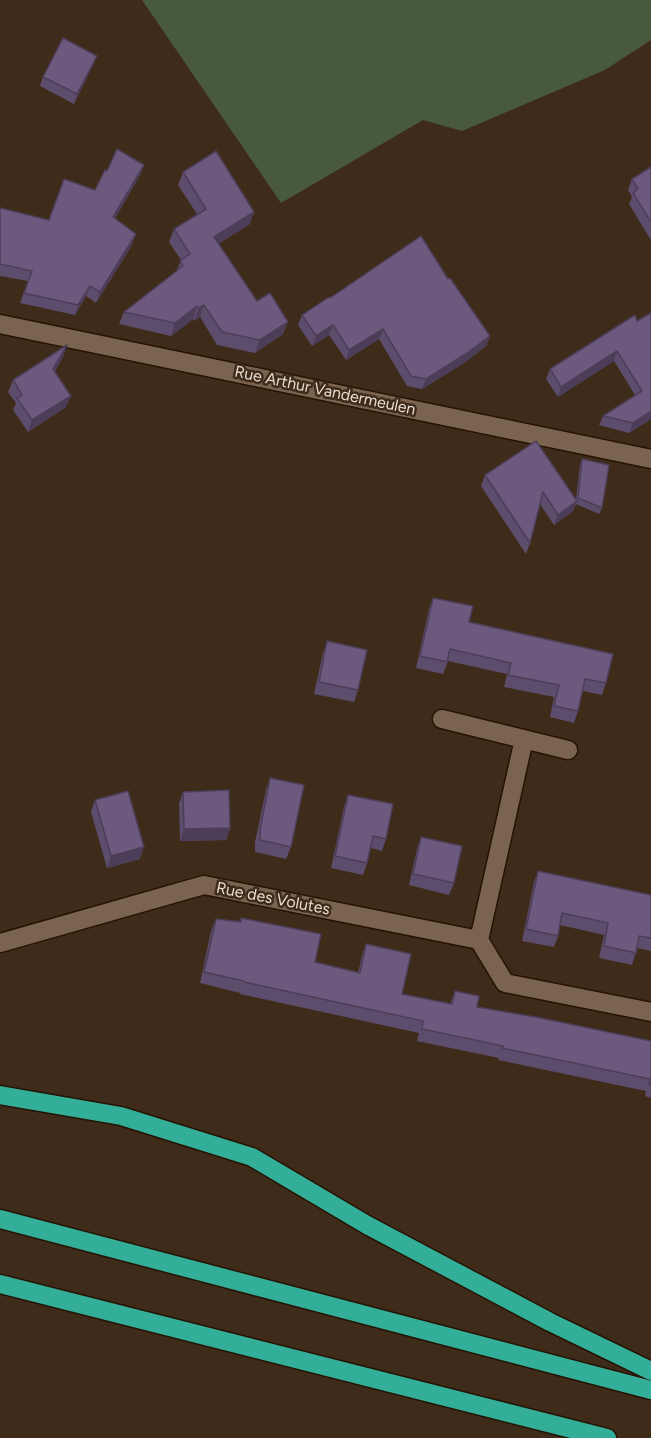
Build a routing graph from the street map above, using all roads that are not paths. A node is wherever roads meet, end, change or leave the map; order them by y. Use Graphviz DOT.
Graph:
graph roads {
  1 [pos="0,324"];
  2 [pos="651,459"];
  3 [pos="442,719"];
  4 [pos="524,739"];
  5 [pos="568,750"];
  6 [pos="479,940"];
  7 [pos="0,943"];
  8 [pos="651,1012"];
  9 [pos="0,1095"];
  10 [pos="0,1219"];
  11 [pos="0,1284"];
  12 [pos="651,1371"];
  13 [pos="651,1390"];
  14 [pos="607,1438"];
  1 -- 2 [label="street, Rue Arthur Vandermeulen"];
  3 -- 4 [label="street"];
  4 -- 5 [label="street"];
  4 -- 6 [label="street"];
  6 -- 7 [label="street, Rue des Volutes"];
  6 -- 8 [label="street"];
  9 -- 12 [label="highway"];
  10 -- 13 [label="highway"];
  11 -- 14 [label="highway"];
}
